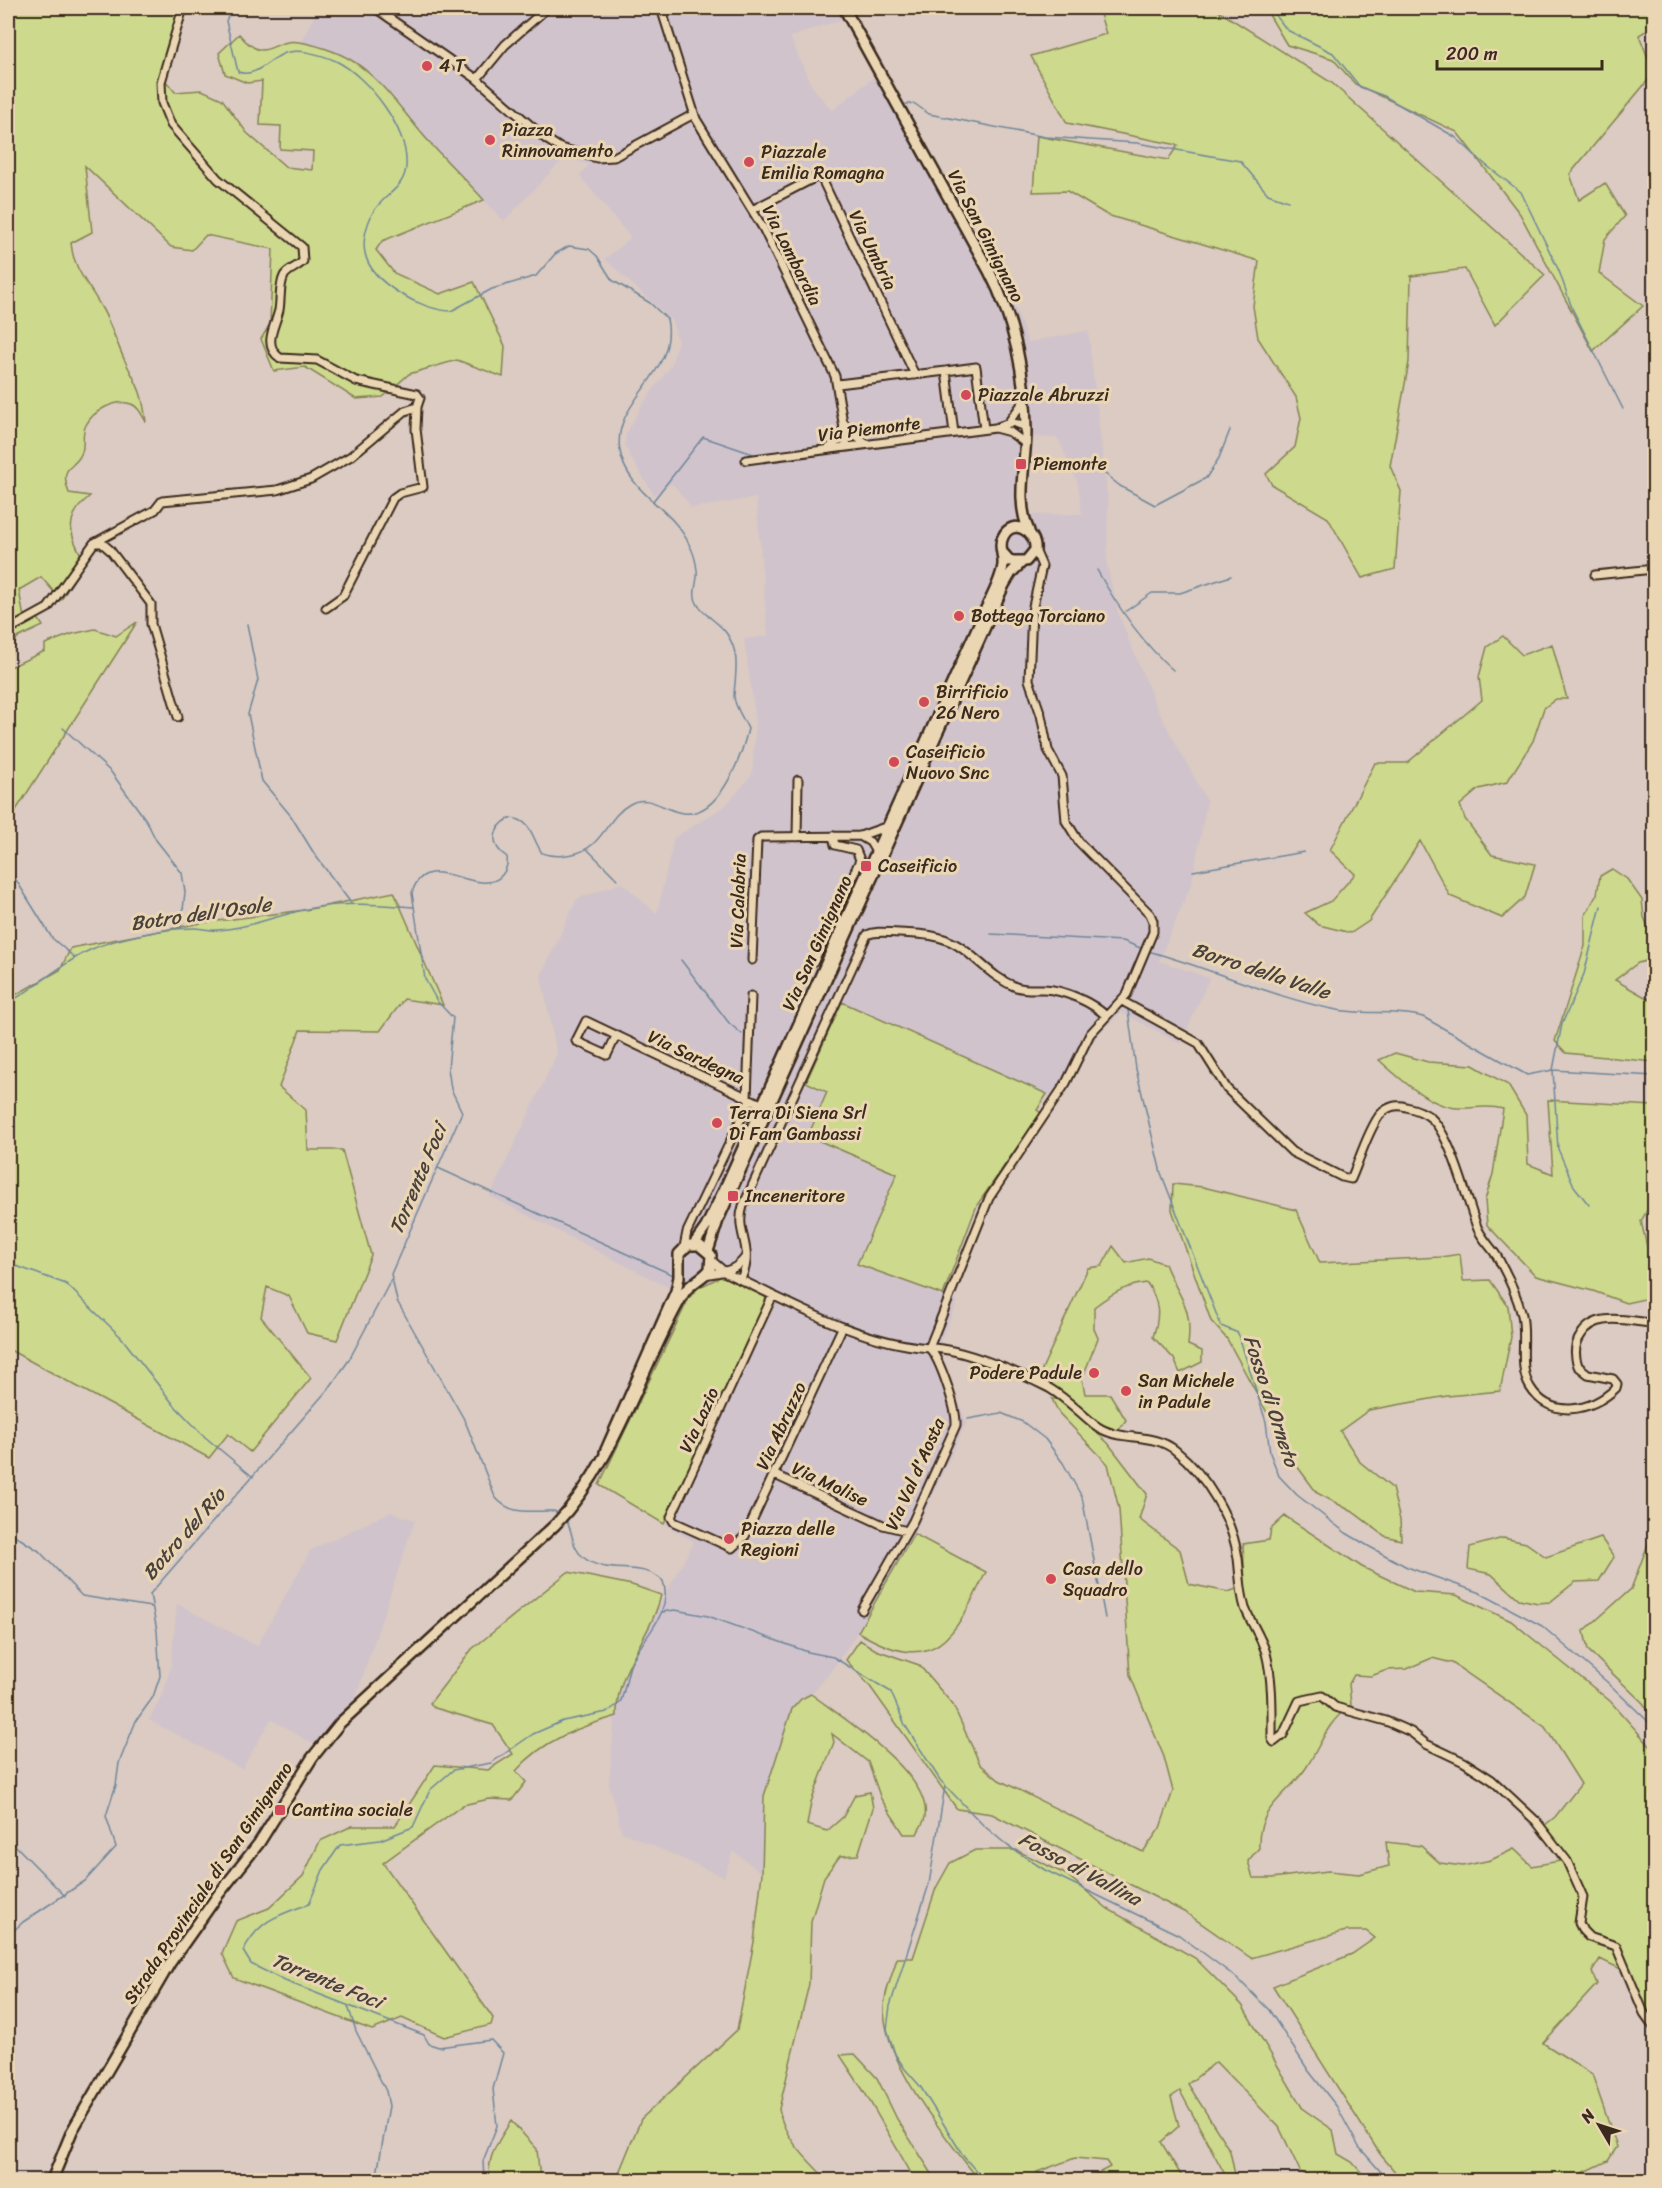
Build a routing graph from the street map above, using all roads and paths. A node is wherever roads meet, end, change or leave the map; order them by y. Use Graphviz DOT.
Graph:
graph roads {
  1 [pos="183,8"];
  2 [pos="375,8"];
  3 [pos="547,8"];
  4 [pos="661,8"];
  5 [pos="844,8"];
  6 [pos="477,79"];
  7 [pos="694,114"];
  8 [pos="753,210"];
  9 [pos="946,371"];
  10 [pos="915,375"];
  11 [pos="838,384"];
  12 [pos="1024,401"];
  13 [pos="417,407"];
  14 [pos="844,422"];
  15 [pos="1008,423"];
  16 [pos="1026,427"];
  17 [pos="995,428"];
  18 [pos="984,429"];
  19 [pos="954,433"];
  20 [pos="868,444"];
  21 [pos="1026,444"];
  22 [pos="848,446"];
  23 [pos="828,449"];
  24 [pos="746,460"];
  25 [pos="1022,502"];
  26 [pos="1010,529"];
  27 [pos="1029,531"];
  28 [pos="94,543"];
  29 [pos="1035,550"];
  30 [pos="1002,552"];
  31 [pos="1025,560"];
  32 [pos="1654,569"];
  33 [pos="1040,572"];
  34 [pos="1595,575"];
  35 [pos="326,608"];
  36 [pos="8,630"];
  37 [pos="178,717"];
  38 [pos="798,780"];
  39 [pos="888,826"];
  40 [pos="833,836"];
  41 [pos="860,836"];
  42 [pos="797,837"];
  43 [pos="876,852"];
  44 [pos="752,960"];
  45 [pos="814,961"];
  46 [pos="751,996"];
  47 [pos="1122,1001"];
  48 [pos="1106,1016"];
  49 [pos="616,1036"];
  50 [pos="748,1099"];
  51 [pos="763,1105"];
  52 [pos="689,1246"];
  53 [pos="708,1251"];
  54 [pos="712,1261"];
  55 [pos="743,1266"];
  56 [pos="679,1270"];
  57 [pos="726,1273"];
  58 [pos="701,1277"];
  59 [pos="738,1278"];
  60 [pos="752,1285"];
  61 [pos="773,1294"];
  62 [pos="1651,1323"];
  63 [pos="842,1328"];
  64 [pos="929,1348"];
  65 [pos="606,1452"];
  66 [pos="775,1475"];
  67 [pos="907,1531"];
  68 [pos="745,1536"];
  69 [pos="862,1610"];
  70 [pos="1654,2027"];
  71 [pos="52,2181"];
  1 -- 13 [label="street"];
  2 -- 6 [label="street"];
  3 -- 6 [label="street"];
  4 -- 7 [label="street, Via Lombardia"];
  5 -- 12 [label="main road, Via San Gimignano"];
  6 -- 7 [label="street"];
  7 -- 8 [label="street, Via Lombardia"];
  8 -- 10 [label="street, Via Umbria"];
  8 -- 11 [label="street, Via Lombardia"];
  9 -- 10 [label="street"];
  9 -- 18 [label="street"];
  9 -- 19 [label="street"];
  10 -- 11 [label="street"];
  11 -- 14 [label="street, Via Lombardia"];
  12 -- 15 [label="street"];
  12 -- 16 [label="main road, Via San Gimignano"];
  13 -- 28 [label="street"];
  13 -- 35 [label="street"];
  14 -- 20 [label="street"];
  14 -- 22 [label="street, Via Lombardia"];
  14 -- 23 [label="street"];
  15 -- 16 [label="street"];
  15 -- 17 [label="street, Via Piemonte"];
  16 -- 21 [label="main road, Via San Gimignano"];
  17 -- 18 [label="street, Via Piemonte"];
  17 -- 21 [label="street"];
  18 -- 19 [label="street, Via Piemonte"];
  19 -- 20 [label="street, Via Piemonte"];
  20 -- 22 [label="street, Via Piemonte"];
  21 -- 25 [label="main road, Via San Gimignano"];
  22 -- 23 [label="street, Via Piemonte"];
  23 -- 24 [label="street, Via Piemonte"];
  25 -- 26 [label="main road, Via San Gimignano"];
  25 -- 27 [label="main road, Via San Gimignano"];
  26 -- 27 [label="main road"];
  26 -- 30 [label="main road"];
  27 -- 29 [label="main road"];
  28 -- 36 [label="street"];
  28 -- 37 [label="street"];
  29 -- 31 [label="main road"];
  29 -- 33 [label="street"];
  30 -- 31 [label="main road"];
  30 -- 39 [label="main road, Via San Gimignano"];
  31 -- 33 [label="street"];
  31 -- 53 [label="main road, Via San Gimignano"];
  32 -- 34 [label="street"];
  33 -- 47 [label="street"];
  38 -- 42 [label="street"];
  39 -- 41 [label="street, Via Calabria"];
  39 -- 43 [label="main road, Via San Gimignano"];
  40 -- 41 [label="street, Via Calabria"];
  40 -- 42 [label="street, Via Calabria"];
  40 -- 45 [label="street"];
  41 -- 43 [label="street"];
  42 -- 44 [label="street, Via Calabria"];
  43 -- 51 [label="main road, Via San Gimignano"];
  46 -- 50 [label="street"];
  47 -- 48 [label="street"];
  47 -- 62 [label="street"];
  48 -- 55 [label="street"];
  48 -- 64 [label="street"];
  49 -- 49 [label="street, Via Sardegna"];
  49 -- 50 [label="street, Via Sardegna"];
  50 -- 51 [label="street, Via Sardegna"];
  50 -- 52 [label="street"];
  51 -- 52 [label="main road, Via San Gimignano"];
  52 -- 53 [label="main road"];
  52 -- 56 [label="main road, Via San Gimignano"];
  53 -- 54 [label="main road"];
  54 -- 57 [label="street"];
  54 -- 58 [label="main road"];
  55 -- 57 [label="street"];
  55 -- 59 [label="street"];
  55 -- 60 [label="street"];
  56 -- 58 [label="main road"];
  56 -- 65 [label="main road, Via San Gimignano"];
  57 -- 58 [label="street"];
  57 -- 59 [label="street"];
  58 -- 65 [label="main road"];
  59 -- 60 [label="street"];
  60 -- 61 [label="street"];
  61 -- 63 [label="street"];
  61 -- 68 [label="street, Via Lazio"];
  63 -- 64 [label="street"];
  63 -- 66 [label="street, Via Abruzzo"];
  64 -- 67 [label="street, Via Val d'Aosta"];
  64 -- 70 [label="street"];
  65 -- 71 [label="main road, Strada Provinciale di San Gimignano"];
  66 -- 67 [label="street, Via Molise"];
  66 -- 68 [label="street, Via Abruzzo"];
  67 -- 69 [label="street, Via Val d'Aosta"];
}
